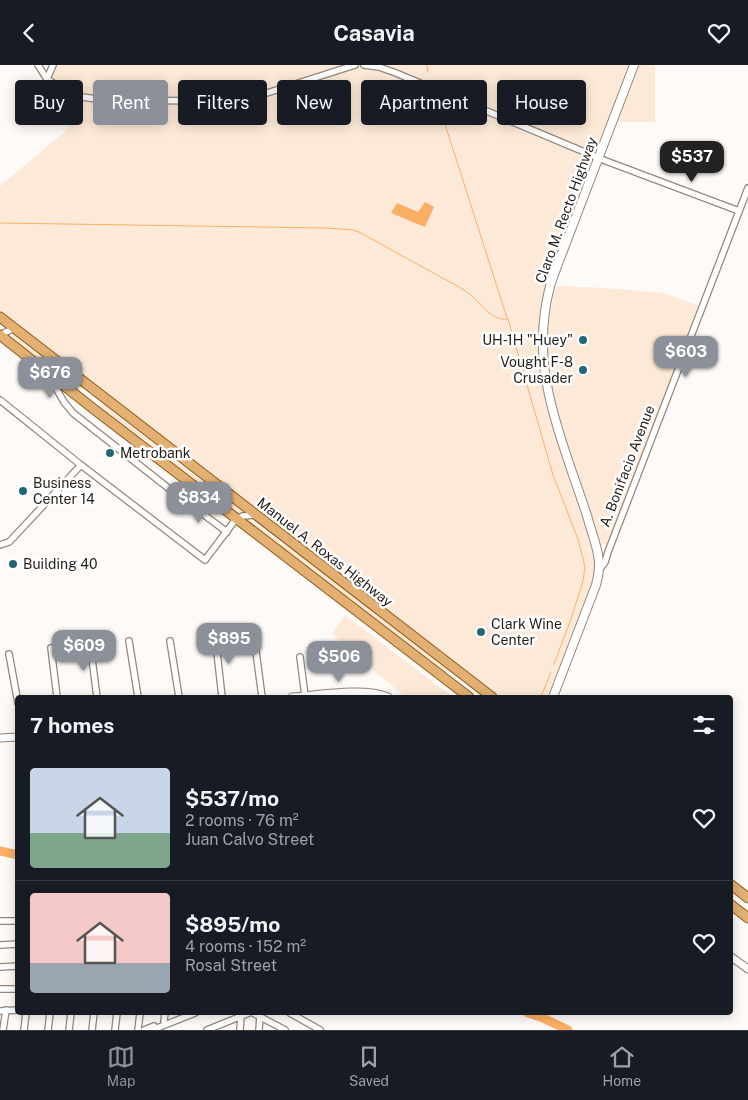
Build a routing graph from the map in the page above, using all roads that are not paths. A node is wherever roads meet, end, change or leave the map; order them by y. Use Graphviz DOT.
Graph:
graph roads {
  1 [pos="38,65"];
  2 [pos="53,65"];
  3 [pos="355,65"];
  4 [pos="364,65"];
  5 [pos="634,65"];
  6 [pos="47,79"];
  7 [pos="598,157"];
  8 [pos="748,188"];
  9 [pos="739,211"];
  10 [pos="0,317"];
  11 [pos="14,328"];
  12 [pos="0,335"];
  13 [pos="46,371"];
  14 [pos="0,400"];
  15 [pos="81,465"];
  16 [pos="254,515"];
  17 [pos="236,519"];
  18 [pos="226,532"];
  19 [pos="0,545"];
  20 [pos="599,570"];
  21 [pos="253,629"];
  22 [pos="215,635"];
  23 [pos="129,641"];
  24 [pos="170,641"];
  25 [pos="90,644"];
  26 [pos="51,648"];
  27 [pos="9,654"];
  28 [pos="300,657"];
  29 [pos="454,669"];
  30 [pos="446,680"];
  31 [pos="17,695"];
  32 [pos="57,695"];
  33 [pos="97,695"];
  34 [pos="138,695"];
  35 [pos="179,695"];
  36 [pos="222,695"];
  37 [pos="262,695"];
  38 [pos="305,695"];
  39 [pos="325,695"];
  40 [pos="376,695"];
  41 [pos="465,695"];
  42 [pos="489,695"];
  43 [pos="554,695"];
  44 [pos="15,737"];
  45 [pos="0,738"];
  46 [pos="733,886"];
  47 [pos="748,898"];
  48 [pos="733,906"];
  49 [pos="748,918"];
  50 [pos="0,921"];
  51 [pos="15,921"];
  52 [pos="15,944"];
  53 [pos="0,945"];
  54 [pos="733,959"];
  55 [pos="15,966"];
  56 [pos="0,967"];
  57 [pos="748,969"];
  58 [pos="0,989"];
  59 [pos="15,989"];
  60 [pos="3,1011"];
  61 [pos="26,1015"];
  62 [pos="50,1015"];
  63 [pos="71,1015"];
  64 [pos="94,1015"];
  65 [pos="117,1015"];
  66 [pos="140,1015"];
  67 [pos="165,1015"];
  68 [pos="180,1015"];
  69 [pos="190,1015"];
  70 [pos="294,1015"];
  71 [pos="241,1016"];
  72 [pos="260,1016"];
  73 [pos="164,1021"];
  74 [pos="220,1027"];
  75 [pos="281,1029"];
  76 [pos="3,1030"];
  77 [pos="24,1030"];
  78 [pos="48,1030"];
  79 [pos="70,1030"];
  80 [pos="92,1030"];
  81 [pos="115,1030"];
  82 [pos="138,1030"];
  83 [pos="144,1030"];
  84 [pos="152,1030"];
  85 [pos="207,1030"];
  86 [pos="240,1030"];
  87 [pos="259,1030"];
  88 [pos="320,1030"];
  1 -- 6 [label="street"];
  2 -- 6 [label="street"];
  3 -- 6 [label="street"];
  4 -- 7 [label="street"];
  5 -- 7 [label="main road, Claro M. Recto Highway"];
  7 -- 9 [label="street"];
  7 -- 20 [label="main road, Claro M. Recto Highway"];
  8 -- 9 [label="street, A. Bonifacio Avenue"];
  9 -- 20 [label="street, A. Bonifacio Avenue"];
  10 -- 11 [label="main road, Manuel A. Roxas Highway"];
  11 -- 12 [label="street"];
  11 -- 16 [label="main road, Manuel A. Roxas Highway"];
  12 -- 13 [label="main road, Manuel A. Roxas Highway"];
  13 -- 17 [label="main road, Manuel A. Roxas Highway"];
  13 -- 18 [label="street"];
  14 -- 15 [label="street"];
  15 -- 18 [label="street"];
  15 -- 19 [label="street"];
  16 -- 17 [label="street"];
  16 -- 29 [label="main road, Manuel A. Roxas Highway"];
  17 -- 18 [label="street"];
  17 -- 30 [label="main road, Manuel A. Roxas Highway"];
  20 -- 43 [label="main road, A. Bonifacio Avenue"];
  21 -- 37 [label="street"];
  22 -- 36 [label="street"];
  23 -- 34 [label="street"];
  24 -- 35 [label="street"];
  25 -- 33 [label="street"];
  26 -- 32 [label="street"];
  27 -- 31 [label="street"];
  28 -- 38 [label="street"];
  29 -- 30 [label="main road"];
  29 -- 42 [label="main road, Manuel A. Roxas Highway"];
  30 -- 41 [label="main road, Manuel A. Roxas Highway"];
  39 -- 40 [label="street"];
  44 -- 45 [label="street"];
  46 -- 47 [label="main road"];
  48 -- 49 [label="main road"];
  50 -- 51 [label="street"];
  52 -- 53 [label="street"];
  54 -- 57 [label="street"];
  55 -- 56 [label="street"];
  58 -- 59 [label="street"];
  60 -- 76 [label="street"];
  61 -- 77 [label="street"];
  62 -- 78 [label="street"];
  63 -- 79 [label="street"];
  64 -- 80 [label="street"];
  65 -- 81 [label="street"];
  66 -- 82 [label="street"];
  67 -- 73 [label="street"];
  68 -- 73 [label="street"];
  69 -- 84 [label="street"];
  70 -- 88 [label="street"];
  71 -- 74 [label="street"];
  71 -- 86 [label="street"];
  72 -- 75 [label="street"];
  72 -- 87 [label="street"];
  73 -- 83 [label="street"];
  74 -- 85 [label="street"];
}
